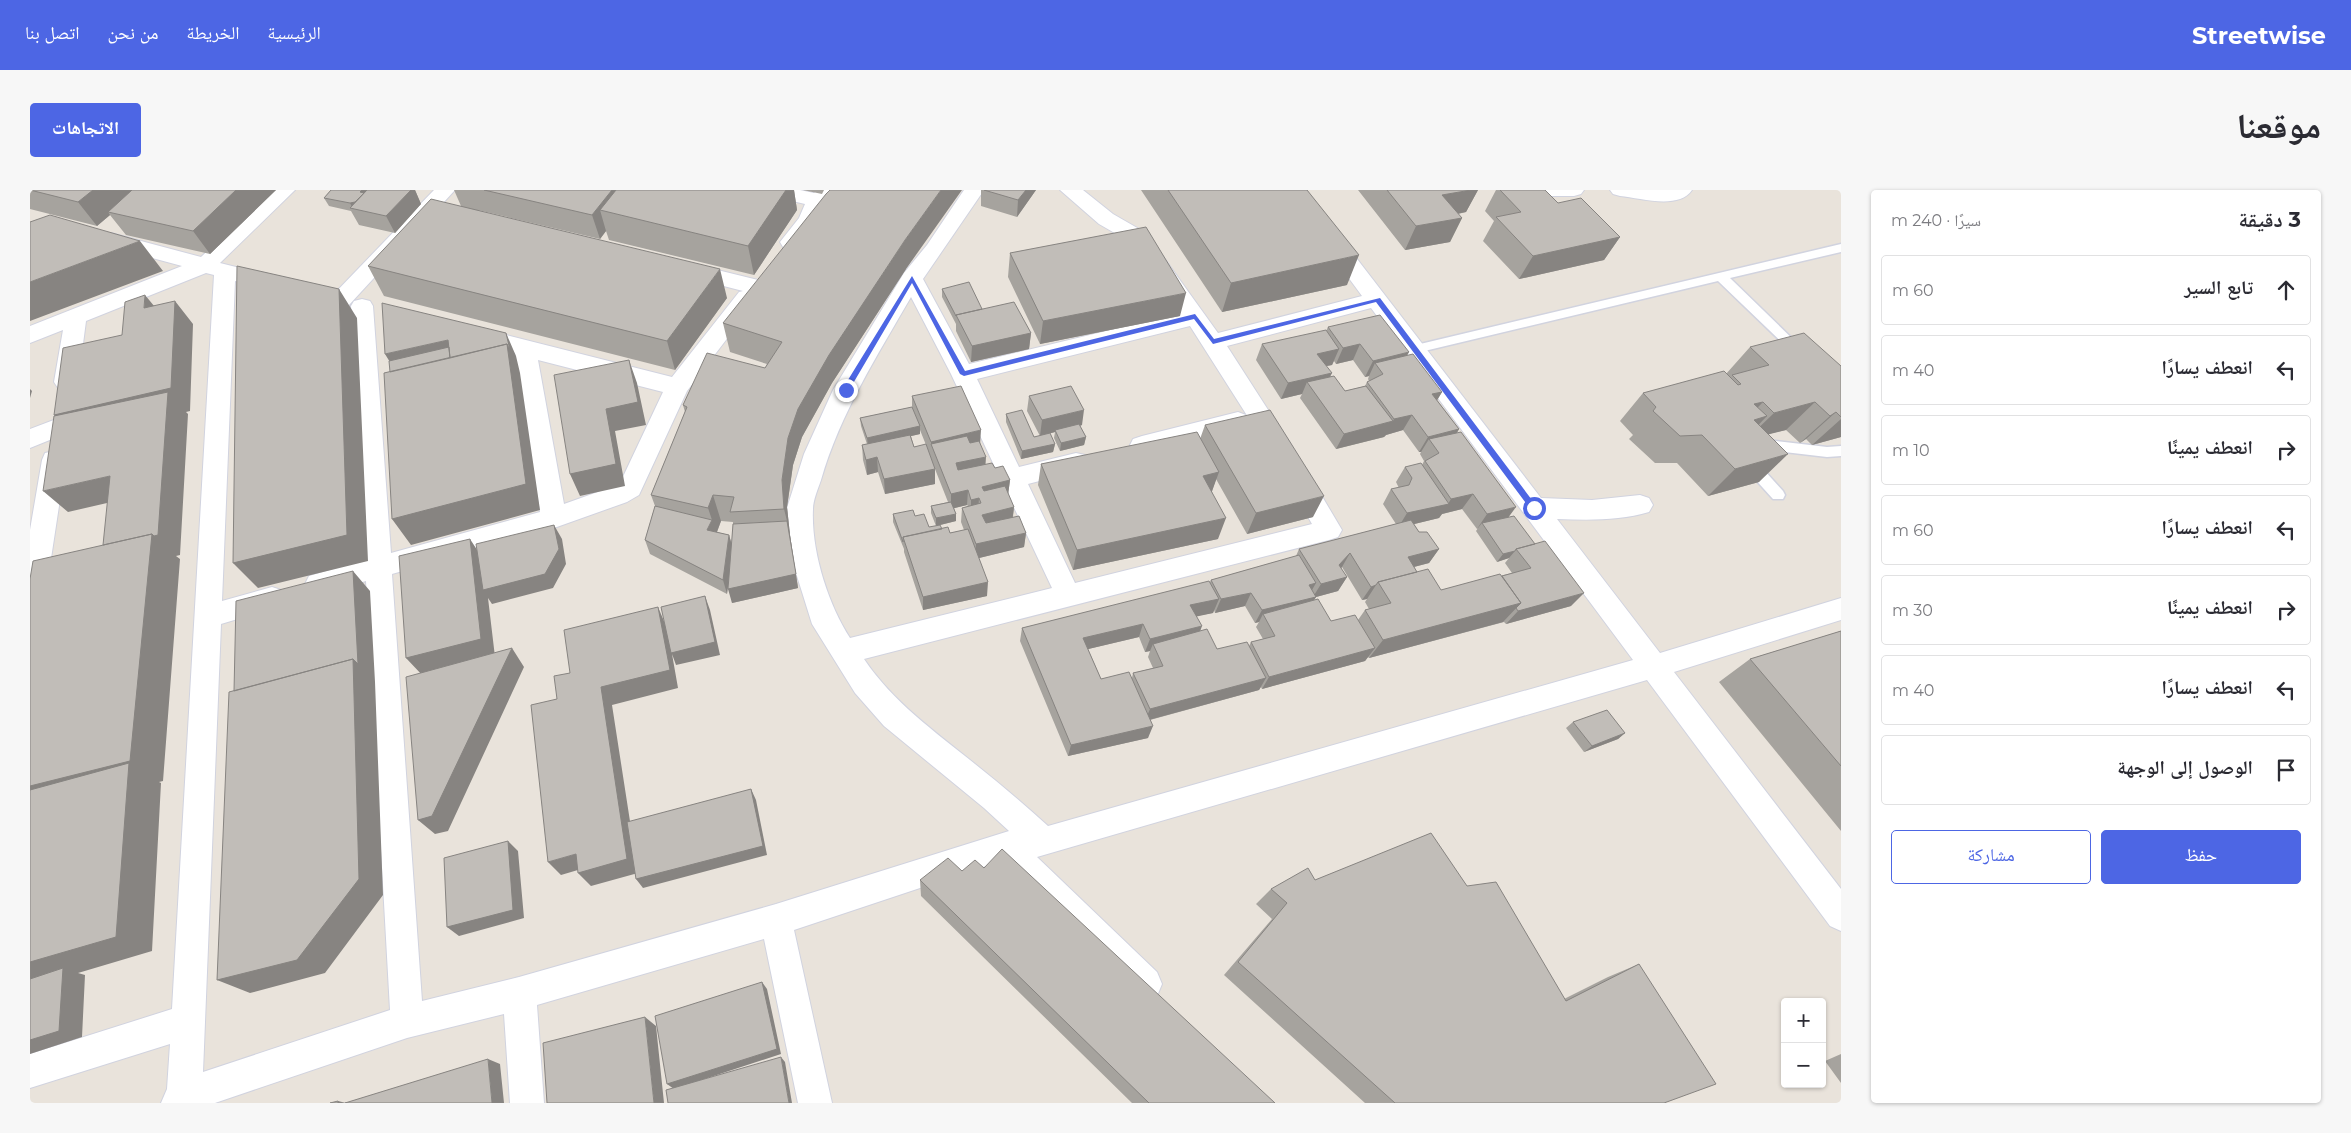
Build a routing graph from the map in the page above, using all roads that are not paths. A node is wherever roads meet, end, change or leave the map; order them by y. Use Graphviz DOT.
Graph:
graph roads {
  1 [pos="285,190"];
  2 [pos="445,190"];
  3 [pos="770,190"];
  4 [pos="974,190"];
  5 [pos="1070,190"];
  6 [pos="1294,190"];
  7 [pos="1513,190"];
  8 [pos="1574,190"];
  9 [pos="1620,190"];
  10 [pos="1682,190"];
  11 [pos="824,195"];
  12 [pos="116,220"];
  13 [pos="1841,248"];
  14 [pos="669,266"];
  15 [pos="215,268"];
  16 [pos="1721,277"];
  17 [pos="912,278"];
  18 [pos="264,281"];
  19 [pos="754,286"];
  20 [pos="1378,299"];
  21 [pos="76,317"];
  22 [pos="1195,317"];
  23 [pos="458,330"];
  24 [pos="30,334"];
  25 [pos="1213,342"];
  26 [pos="525,348"];
  27 [pos="1416,349"];
  28 [pos="1806,358"];
  29 [pos="964,374"];
  30 [pos="677,387"];
  31 [pos="1261,415"];
  32 [pos="59,427"];
  33 [pos="30,439"];
  34 [pos="1841,451"];
  35 [pos="1012,478"];
  36 [pos="1778,495"];
  37 [pos="1640,504"];
  38 [pos="1534,508"];
  39 [pos="554,518"];
  40 [pos="378,566"];
  41 [pos="1068,595"];
  42 [pos="30,611"];
  43 [pos="208,616"];
  44 [pos="1835,620"];
  45 [pos="843,652"];
  46 [pos="1652,666"];
  47 [pos="1043,842"];
  48 [pos="1003,846"];
  49 [pos="1841,916"];
  50 [pos="776,920"];
  51 [pos="519,994"];
  52 [pos="1168,1006"];
  53 [pos="407,1021"];
  54 [pos="188,1022"];
  55 [pos="30,1071"];
  56 [pos="182,1101"];
  57 [pos="527,1103"];
  58 [pos="815,1103"];
  1 -- 15 [label="street"];
  2 -- 40 [label="street"];
  3 -- 11 [label="street"];
  4 -- 17 [label="street"];
  5 -- 22 [label="street"];
  6 -- 20 [label="street"];
  7 -- 8 [label="street"];
  9 -- 10 [label="street"];
  11 -- 19 [label="street"];
  12 -- 15 [label="street"];
  13 -- 16 [label="lane"];
  14 -- 19 [label="street"];
  15 -- 18 [label="street"];
  15 -- 21 [label="street"];
  15 -- 43 [label="street"];
  16 -- 27 [label="lane"];
  16 -- 28 [label="lane"];
  17 -- 29 [label="street"];
  17 -- 45 [label="street"];
  19 -- 30 [label="street"];
  20 -- 25 [label="street"];
  20 -- 27 [label="street"];
  21 -- 24 [label="street"];
  21 -- 32 [label="street"];
  22 -- 25 [label="street"];
  22 -- 29 [label="street"];
  23 -- 26 [label="street"];
  25 -- 31 [label="street"];
  26 -- 30 [label="street"];
  26 -- 39 [label="street"];
  27 -- 38 [label="street"];
  29 -- 35 [label="street"];
  30 -- 39 [label="street"];
  31 -- 35 [label="street"];
  31 -- 41 [label="street"];
  32 -- 33 [label="street"];
  32 -- 42 [label="street"];
  34 -- 36 [label="lane"];
  35 -- 41 [label="street"];
  37 -- 38 [label="street"];
  38 -- 46 [label="street"];
  39 -- 40 [label="street"];
  40 -- 43 [label="street"];
  40 -- 53 [label="street"];
  41 -- 45 [label="street"];
  43 -- 54 [label="street"];
  44 -- 46 [label="street"];
  45 -- 47 [label="street"];
  46 -- 47 [label="street"];
  46 -- 49 [label="street"];
  47 -- 48 [label="street"];
  48 -- 50 [label="street"];
  48 -- 52 [label="street"];
  50 -- 51 [label="street"];
  50 -- 58 [label="street"];
  51 -- 53 [label="street"];
  51 -- 57 [label="street"];
  53 -- 56 [label="street"];
  54 -- 55 [label="street"];
  54 -- 56 [label="street"];
}
